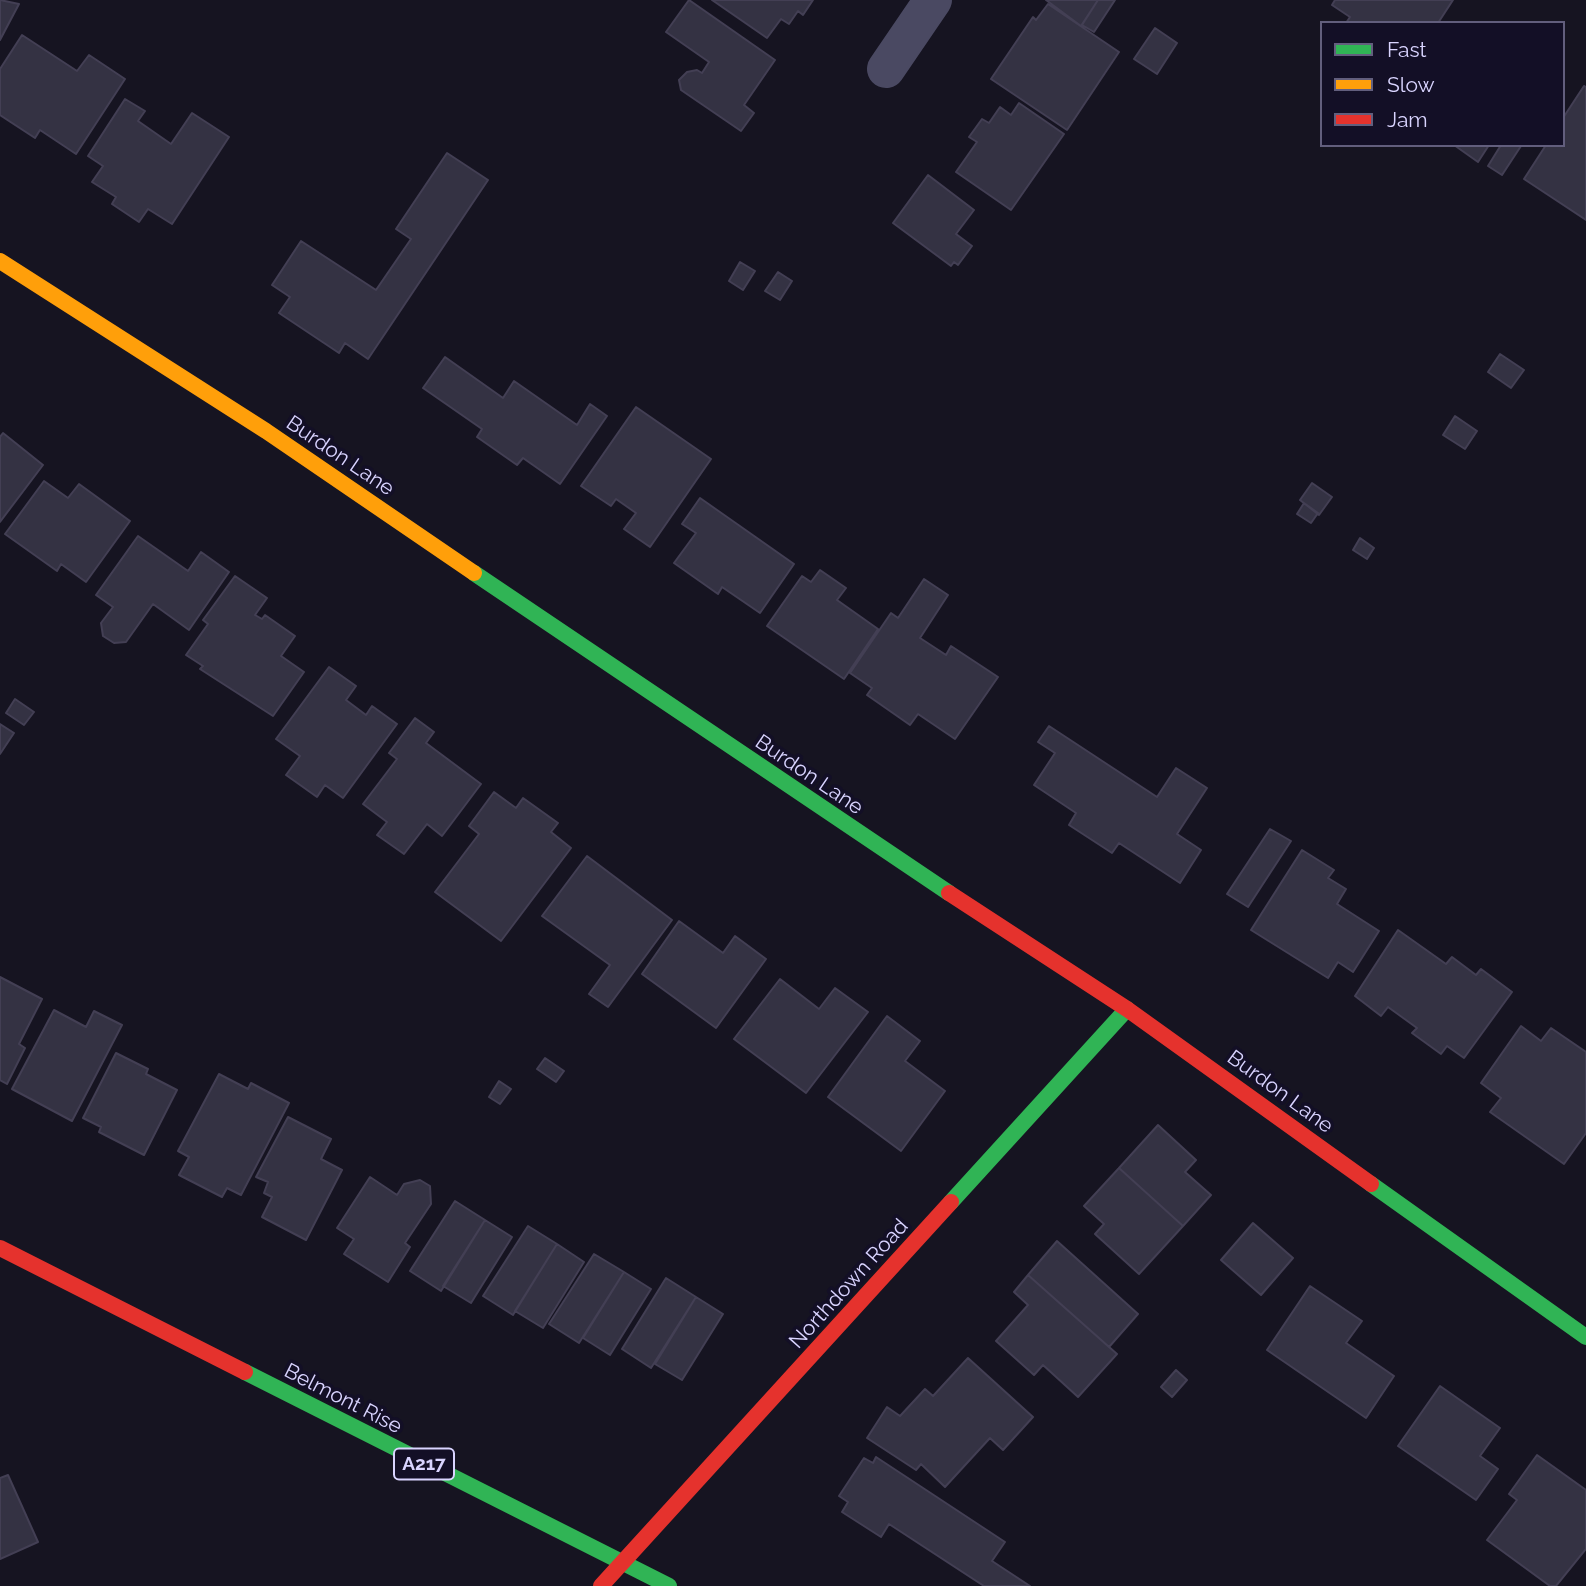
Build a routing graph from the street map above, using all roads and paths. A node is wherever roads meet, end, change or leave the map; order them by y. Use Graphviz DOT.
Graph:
graph roads {
  1 [pos="933,0"];
  2 [pos="886,69"];
  3 [pos="0,261"];
  4 [pos="1127,1009"];
  5 [pos="0,1248"];
  6 [pos="1586,1337"];
  7 [pos="623,1563"];
  8 [pos="601,1586"];
  9 [pos="669,1586"];
  1 -- 2 [label="street"];
  3 -- 4 [label="main road, Burdon Lane"];
  4 -- 6 [label="main road, Burdon Lane"];
  4 -- 7 [label="main road, Northdown Road"];
  5 -- 7 [label="main road, Belmont Rise / A217"];
  7 -- 8 [label="main road, Northdown Road"];
  7 -- 9 [label="main road, Belmont Rise / A217"];
}
